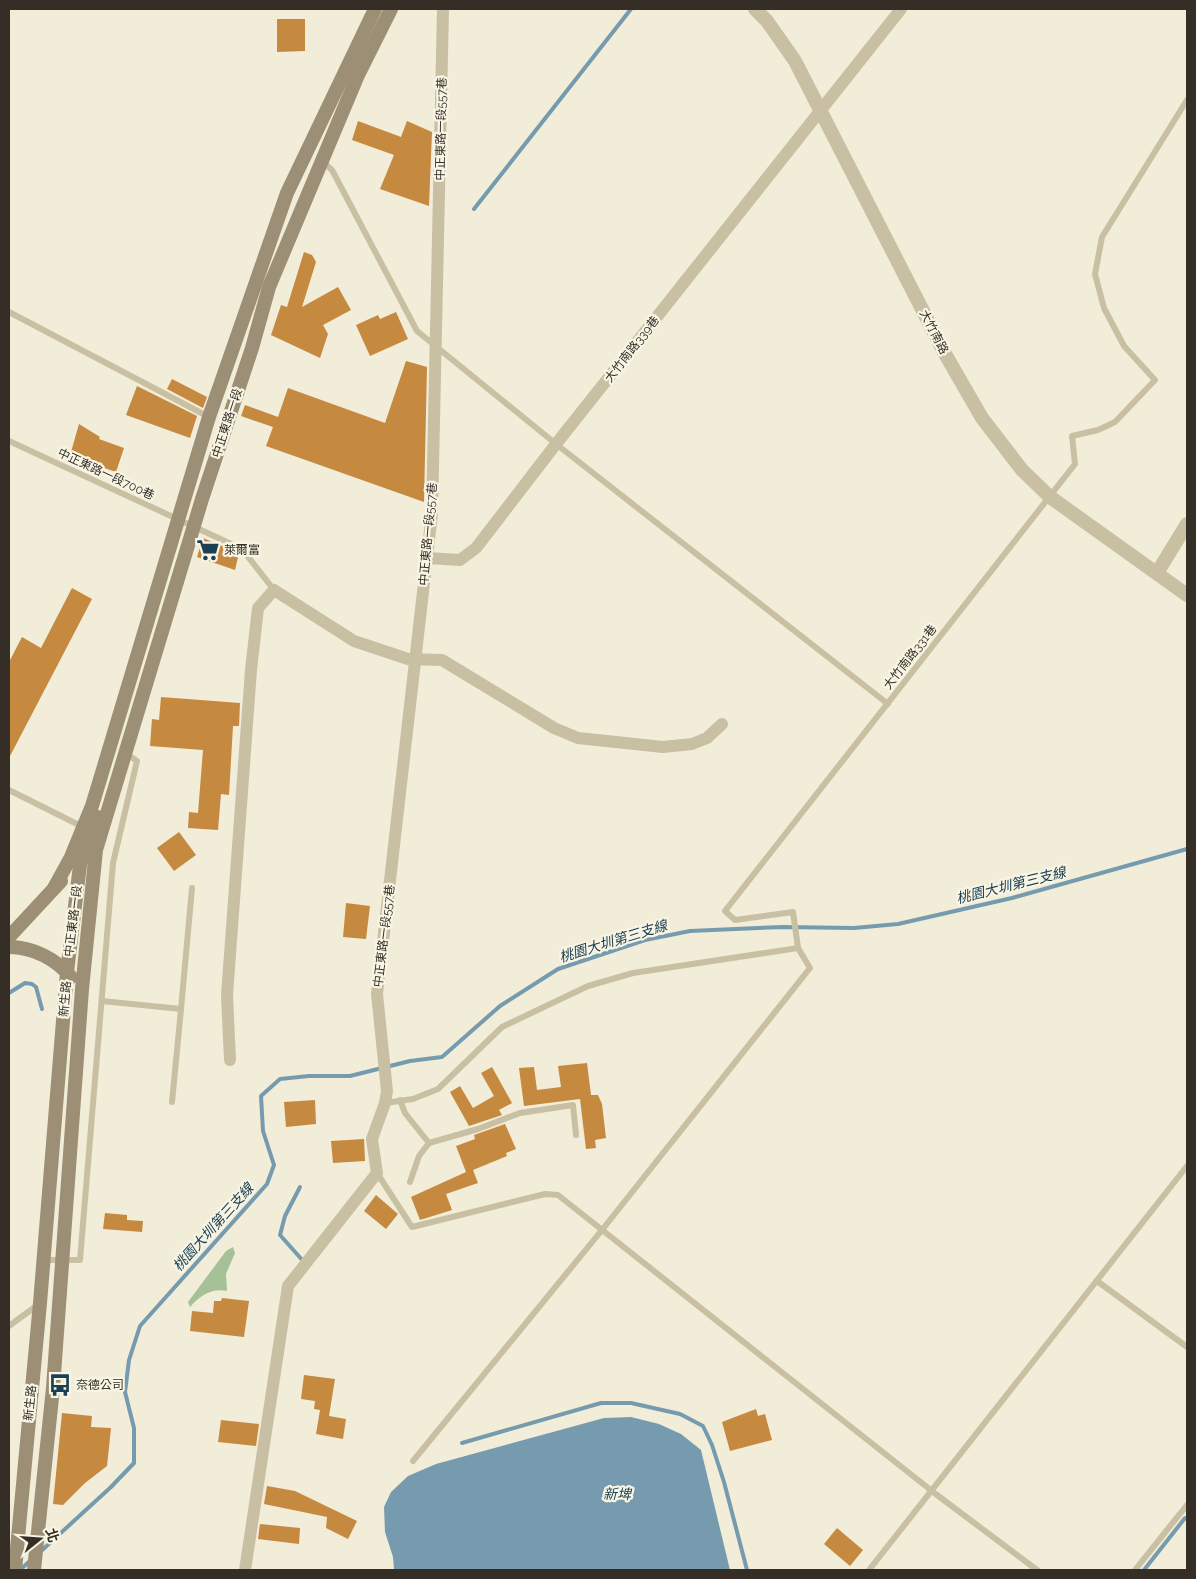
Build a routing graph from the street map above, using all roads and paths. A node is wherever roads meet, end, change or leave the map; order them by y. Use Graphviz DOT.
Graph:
graph roads {
  1 [pos="375,9"];
  2 [pos="443,9"];
  3 [pos="755,9"];
  4 [pos="902,9"];
  5 [pos="388,10"];
  6 [pos="1187,100"];
  7 [pos="821,110"];
  8 [pos="321,160"];
  9 [pos="9,312"];
  10 [pos="437,349"];
  11 [pos="209,417"];
  12 [pos="9,441"];
  13 [pos="556,444"];
  14 [pos="1050,497"];
  15 [pos="178,520"];
  16 [pos="1187,524"];
  17 [pos="194,527"];
  18 [pos="427,558"];
  19 [pos="1157,574"];
  20 [pos="274,590"];
  21 [pos="1187,595"];
  22 [pos="416,659"];
  23 [pos="888,704"];
  24 [pos="722,724"];
  25 [pos="110,747"];
  26 [pos="124,753"];
  27 [pos="9,790"];
  28 [pos="83,827"];
  29 [pos="96,850"];
  30 [pos="80,865"];
  31 [pos="54,888"];
  32 [pos="192,888"];
  33 [pos="9,937"];
  34 [pos="9,948"];
  35 [pos="798,948"];
  36 [pos="67,972"];
  37 [pos="82,989"];
  38 [pos="102,1001"];
  39 [pos="181,1009"];
  40 [pos="230,1060"];
  41 [pos="386,1097"];
  42 [pos="400,1100"];
  43 [pos="172,1102"];
  44 [pos="576,1135"];
  45 [pos="428,1143"];
  46 [pos="1187,1166"];
  47 [pos="377,1173"];
  48 [pos="410,1182"];
  49 [pos="602,1230"];
  50 [pos="43,1260"];
  51 [pos="62,1262"];
  52 [pos="1097,1281"];
  53 [pos="40,1303"];
  54 [pos="9,1326"];
  55 [pos="1187,1347"];
  56 [pos="413,1462"];
  57 [pos="933,1491"];
  58 [pos="1187,1505"];
  59 [pos="15,1570"];
  60 [pos="34,1570"];
  61 [pos="245,1570"];
  62 [pos="869,1570"];
  63 [pos="1037,1570"];
  64 [pos="1135,1570"];
  1 -- 11 [label="main road, 中正東路一段"];
  2 -- 10 [label="street, 中正東路一段557巷"];
  3 -- 7 [label="street, 大竹南路"];
  4 -- 7 [label="street, 大竹南路339巷"];
  5 -- 8 [label="main road, 中正東路一段"];
  6 -- 14 [label="lane, 大竹南路331巷"];
  7 -- 13 [label="street, 大竹南路339巷"];
  7 -- 14 [label="street, 大竹南路"];
  8 -- 10 [label="lane"];
  8 -- 17 [label="main road, 中正東路一段"];
  9 -- 11 [label="lane"];
  10 -- 13 [label="lane"];
  10 -- 18 [label="street, 中正東路一段557巷"];
  11 -- 15 [label="main road, 中正東路一段"];
  12 -- 15 [label="lane, 中正東路一段700巷"];
  13 -- 18 [label="street, 大竹南路339巷"];
  13 -- 23 [label="lane"];
  14 -- 19 [label="street, 大竹南路"];
  14 -- 23 [label="lane, 大竹南路331巷"];
  15 -- 17 [label="lane, 中正東路一段700巷"];
  15 -- 25 [label="main road, 中正東路一段"];
  16 -- 19 [label="street"];
  17 -- 20 [label="lane, 中正東路一段700巷"];
  17 -- 26 [label="main road, 中正東路一段"];
  18 -- 22 [label="street, 中正東路一段557巷"];
  19 -- 21 [label="street, 大竹南路"];
  20 -- 22 [label="street"];
  20 -- 40 [label="street"];
  22 -- 24 [label="street"];
  22 -- 41 [label="street, 中正東路一段557巷"];
  23 -- 35 [label="lane, 大竹南路331巷"];
  25 -- 28 [label="main road, 中正東路一段"];
  25 -- 30 [label="main road, 中正東路一段"];
  26 -- 29 [label="main road, 中正東路一段"];
  26 -- 38 [label="lane"];
  27 -- 28 [label="lane"];
  28 -- 31 [label="main road, 中正東路一段"];
  29 -- 30 [label="main road, 中正東路一段"];
  29 -- 37 [label="main road, 中正東路一段"];
  30 -- 31 [label="main road, 中正東路一段"];
  30 -- 36 [label="main road, 中正東路一段"];
  31 -- 33 [label="main road, 中正東路一段"];
  32 -- 39 [label="lane"];
  34 -- 36 [label="main road, 中正東路一段"];
  35 -- 42 [label="lane"];
  35 -- 49 [label="lane"];
  36 -- 37 [label="main road, 新生路"];
  36 -- 50 [label="main road, 新生路"];
  37 -- 51 [label="main road, 新生路"];
  38 -- 39 [label="lane"];
  38 -- 51 [label="lane"];
  39 -- 43 [label="lane"];
  41 -- 42 [label="lane"];
  41 -- 47 [label="street"];
  42 -- 45 [label="lane"];
  44 -- 45 [label="lane"];
  45 -- 48 [label="lane"];
  46 -- 52 [label="lane"];
  47 -- 49 [label="lane"];
  47 -- 61 [label="street"];
  49 -- 56 [label="lane"];
  49 -- 57 [label="lane"];
  50 -- 51 [label="lane"];
  50 -- 53 [label="main road, 新生路"];
  51 -- 60 [label="main road, 新生路"];
  52 -- 55 [label="lane"];
  52 -- 57 [label="lane"];
  53 -- 54 [label="lane"];
  53 -- 59 [label="main road, 新生路"];
  57 -- 62 [label="lane"];
  57 -- 63 [label="lane"];
  58 -- 64 [label="lane"];
}
